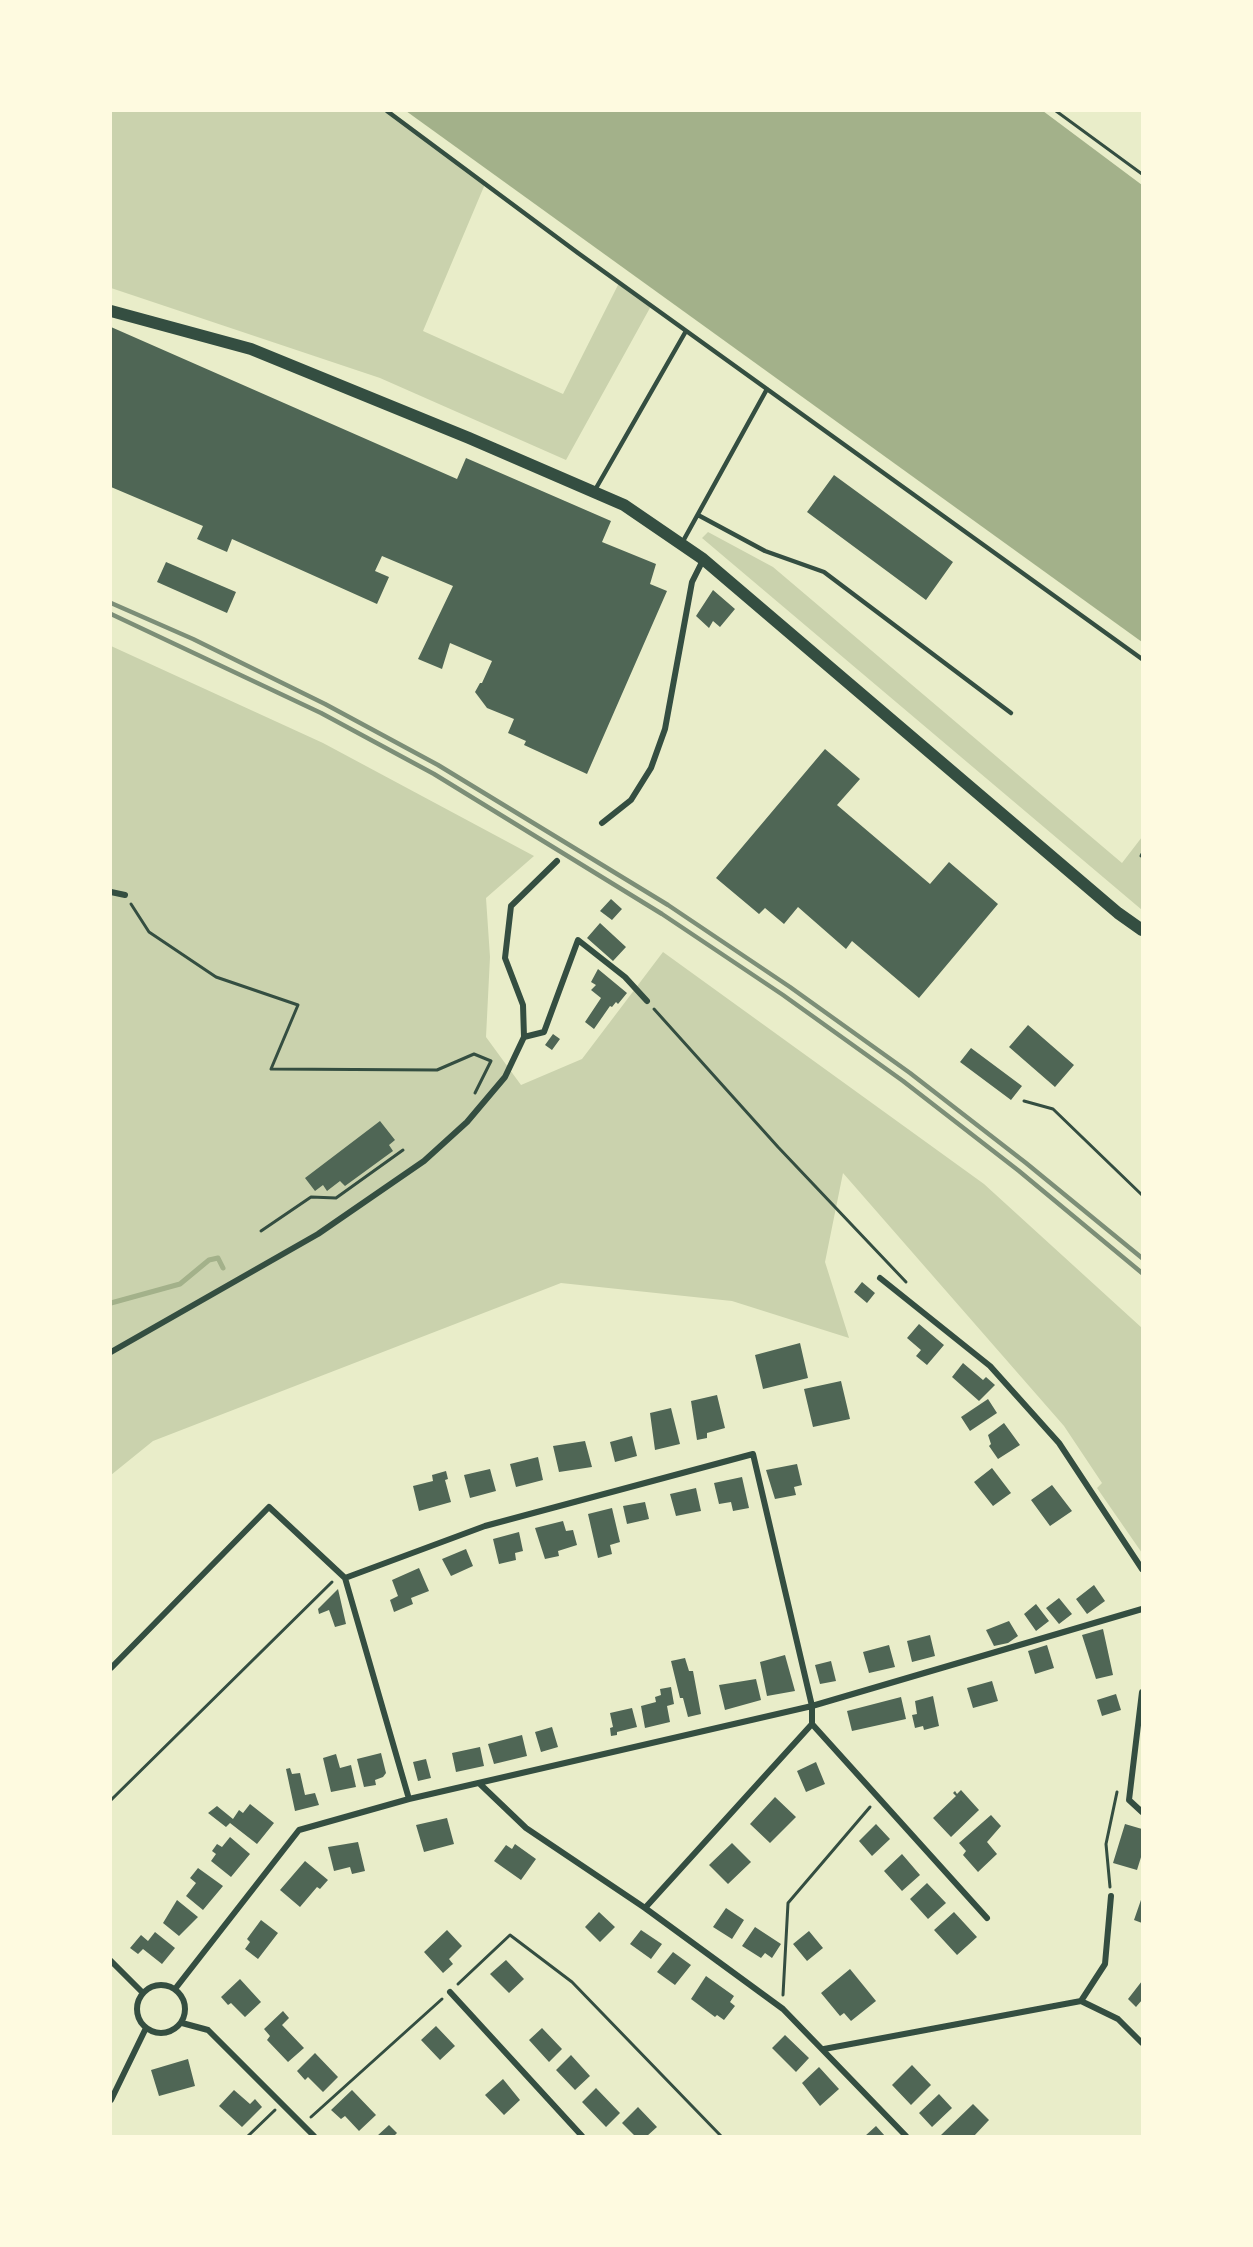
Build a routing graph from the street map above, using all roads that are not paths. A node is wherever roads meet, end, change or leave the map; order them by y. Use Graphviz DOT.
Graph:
graph roads {
  1 [pos="387,111"];
  2 [pos="111,311"];
  3 [pos="686,331"];
  4 [pos="767,390"];
  5 [pos="594,493"];
  6 [pos="698,515"];
  7 [pos="682,543"];
  8 [pos="703,559"];
  9 [pos="1142,659"];
  10 [pos="1011,713"];
  11 [pos="602,823"];
  12 [pos="557,861"];
  13 [pos="111,892"];
  14 [pos="125,895"];
  15 [pos="1142,930"];
  16 [pos="647,1001"];
  17 [pos="524,1037"];
  18 [pos="880,1278"];
  19 [pos="111,1352"];
  20 [pos="1142,1569"];
  21 [pos="345,1578"];
  22 [pos="1142,1609"];
  23 [pos="111,1668"];
  24 [pos="1142,1692"];
  25 [pos="812,1706"];
  26 [pos="812,1724"];
  27 [pos="480,1784"];
  28 [pos="409,1799"];
  29 [pos="1142,1812"];
  30 [pos="1111,1896"];
  31 [pos="645,1908"];
  32 [pos="987,1918"];
  33 [pos="111,1961"];
  34 [pos="175,1989"];
  35 [pos="450,1992"];
  36 [pos="143,1993"];
  37 [pos="1081,2001"];
  38 [pos="182,2023"];
  39 [pos="146,2028"];
  40 [pos="1142,2043"];
  41 [pos="824,2049"];
  42 [pos="111,2100"];
  43 [pos="314,2136"];
  44 [pos="582,2136"];
  45 [pos="906,2136"];
  1 -- 3 [label="lane"];
  2 -- 5 [label="main road"];
  3 -- 4 [label="lane"];
  3 -- 5 [label="lane"];
  4 -- 6 [label="lane"];
  4 -- 9 [label="lane"];
  5 -- 7 [label="main road"];
  6 -- 7 [label="lane"];
  6 -- 10 [label="lane"];
  7 -- 8 [label="main road"];
  8 -- 11 [label="street"];
  8 -- 15 [label="main road"];
  12 -- 17 [label="street"];
  13 -- 14 [label="street"];
  16 -- 17 [label="street"];
  17 -- 19 [label="street"];
  18 -- 20 [label="street"];
  21 -- 23 [label="street"];
  21 -- 25 [label="street"];
  21 -- 28 [label="street"];
  22 -- 25 [label="street"];
  24 -- 29 [label="street"];
  25 -- 26 [label="street"];
  25 -- 27 [label="street"];
  26 -- 31 [label="street"];
  26 -- 32 [label="street"];
  27 -- 28 [label="street"];
  27 -- 31 [label="street"];
  28 -- 34 [label="street"];
  30 -- 37 [label="street"];
  31 -- 41 [label="street"];
  33 -- 36 [label="street"];
  34 -- 36 [label="street"];
  34 -- 38 [label="street"];
  35 -- 44 [label="street"];
  36 -- 39 [label="street"];
  37 -- 40 [label="street"];
  37 -- 41 [label="street"];
  38 -- 39 [label="street"];
  38 -- 43 [label="street"];
  39 -- 42 [label="street"];
  41 -- 45 [label="street"];
}
